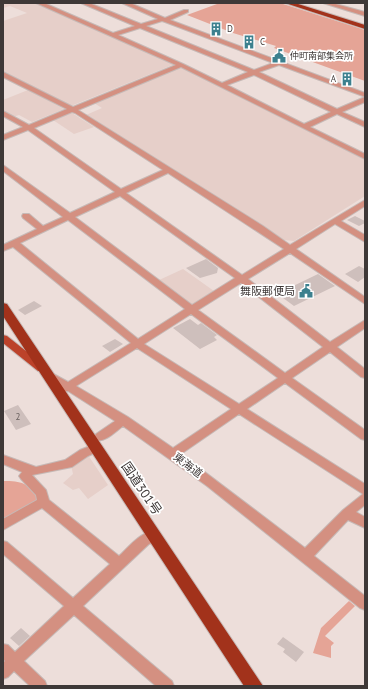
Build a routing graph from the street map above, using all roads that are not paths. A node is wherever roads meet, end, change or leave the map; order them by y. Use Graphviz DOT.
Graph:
graph roads {
  1 [pos="39,3"];
  2 [pos="84,3"];
  3 [pos="125,3"];
  4 [pos="288,3"];
  5 [pos="300,3"];
  6 [pos="326,3"];
  7 [pos="186,11"];
  8 [pos="365,14"];
  9 [pos="163,19"];
  10 [pos="365,24"];
  11 [pos="139,27"];
  12 [pos="365,27"];
  13 [pos="113,35"];
  14 [pos="280,62"];
  15 [pos="181,65"];
  16 [pos="253,72"];
  17 [pos="3,74"];
  18 [pos="222,84"];
  19 [pos="365,95"];
  20 [pos="365,99"];
  21 [pos="71,109"];
  22 [pos="337,112"];
  23 [pos="3,113"];
  24 [pos="365,125"];
  25 [pos="305,126"];
  26 [pos="28,127"];
  27 [pos="3,138"];
  28 [pos="365,157"];
  29 [pos="3,167"];
  30 [pos="169,170"];
  31 [pos="120,192"];
  32 [pos="365,202"];
  33 [pos="26,216"];
  34 [pos="68,217"];
  35 [pos="335,221"];
  36 [pos="42,229"];
  37 [pos="365,238"];
  38 [pos="14,243"];
  39 [pos="3,248"];
  40 [pos="290,249"];
  41 [pos="242,279"];
  42 [pos="365,301"];
  43 [pos="3,308"];
  44 [pos="192,310"];
  45 [pos="365,324"];
  46 [pos="3,338"];
  47 [pos="138,344"];
  48 [pos="330,347"];
  49 [pos="48,374"];
  50 [pos="365,374"];
  51 [pos="284,377"];
  52 [pos="64,389"];
  53 [pos="239,409"];
  54 [pos="124,420"];
  55 [pos="365,436"];
  56 [pos="98,443"];
  57 [pos="172,454"];
  58 [pos="3,459"];
  59 [pos="29,470"];
  60 [pos="365,490"];
  61 [pos="365,498"];
  62 [pos="43,502"];
  63 [pos="347,513"];
  64 [pos="365,523"];
  65 [pos="3,525"];
  66 [pos="155,536"];
  67 [pos="3,546"];
  68 [pos="306,556"];
  69 [pos="119,564"];
  70 [pos="365,604"];
  71 [pos="74,606"];
  72 [pos="3,650"];
  73 [pos="14,661"];
  74 [pos="3,672"];
  75 [pos="40,686"];
  76 [pos="167,686"];
  77 [pos="254,686"];
  1 -- 13 [label="street"];
  2 -- 11 [label="street"];
  3 -- 9 [label="street"];
  4 -- 12 [label="highway"];
  5 -- 10 [label="highway"];
  6 -- 8 [label="street"];
  7 -- 9 [label="street"];
  9 -- 11 [label="street"];
  9 -- 14 [label="street"];
  11 -- 13 [label="street"];
  11 -- 16 [label="street"];
  13 -- 15 [label="street"];
  14 -- 16 [label="street"];
  14 -- 19 [label="street"];
  15 -- 18 [label="street"];
  15 -- 21 [label="street"];
  16 -- 18 [label="street"];
  16 -- 22 [label="street"];
  17 -- 21 [label="street"];
  18 -- 25 [label="street"];
  20 -- 22 [label="street"];
  21 -- 26 [label="street"];
  21 -- 30 [label="street"];
  22 -- 24 [label="street"];
  22 -- 25 [label="street"];
  23 -- 26 [label="street"];
  25 -- 28 [label="street"];
  26 -- 27 [label="street"];
  26 -- 31 [label="street"];
  29 -- 34 [label="street"];
  30 -- 31 [label="street"];
  30 -- 40 [label="street"];
  31 -- 34 [label="street"];
  31 -- 41 [label="street"];
  32 -- 35 [label="street"];
  33 -- 36 [label="street"];
  34 -- 36 [label="street"];
  34 -- 44 [label="street"];
  35 -- 37 [label="street"];
  35 -- 40 [label="street"];
  36 -- 38 [label="street"];
  38 -- 39 [label="street"];
  38 -- 47 [label="street"];
  40 -- 41 [label="street"];
  40 -- 42 [label="street"];
  41 -- 44 [label="street"];
  41 -- 48 [label="street"];
  43 -- 49 [label="highway, 国道301号"];
  44 -- 47 [label="street"];
  44 -- 51 [label="street"];
  45 -- 48 [label="street"];
  46 -- 49 [label="main road"];
  47 -- 52 [label="street"];
  47 -- 53 [label="street"];
  48 -- 50 [label="street"];
  48 -- 51 [label="street"];
  49 -- 52 [label="highway, 国道301号"];
  51 -- 53 [label="street"];
  51 -- 55 [label="street"];
  52 -- 54 [label="street, 東海道"];
  52 -- 56 [label="highway, 国道301号"];
  53 -- 57 [label="street"];
  53 -- 60 [label="street"];
  54 -- 56 [label="street"];
  54 -- 57 [label="street, 東海道"];
  56 -- 59 [label="street"];
  56 -- 66 [label="highway, 国道301号"];
  57 -- 68 [label="street, 東海道"];
  58 -- 59 [label="street"];
  59 -- 62 [label="street"];
  61 -- 63 [label="street"];
  62 -- 65 [label="street"];
  62 -- 69 [label="street"];
  63 -- 64 [label="street"];
  63 -- 68 [label="street"];
  66 -- 69 [label="street"];
  66 -- 77 [label="highway, 国道301号"];
  67 -- 71 [label="street"];
  68 -- 70 [label="street, 東海道"];
  69 -- 71 [label="street"];
  71 -- 73 [label="street"];
  71 -- 76 [label="street"];
  72 -- 73 [label="street"];
  73 -- 74 [label="street"];
  73 -- 75 [label="street"];
}
